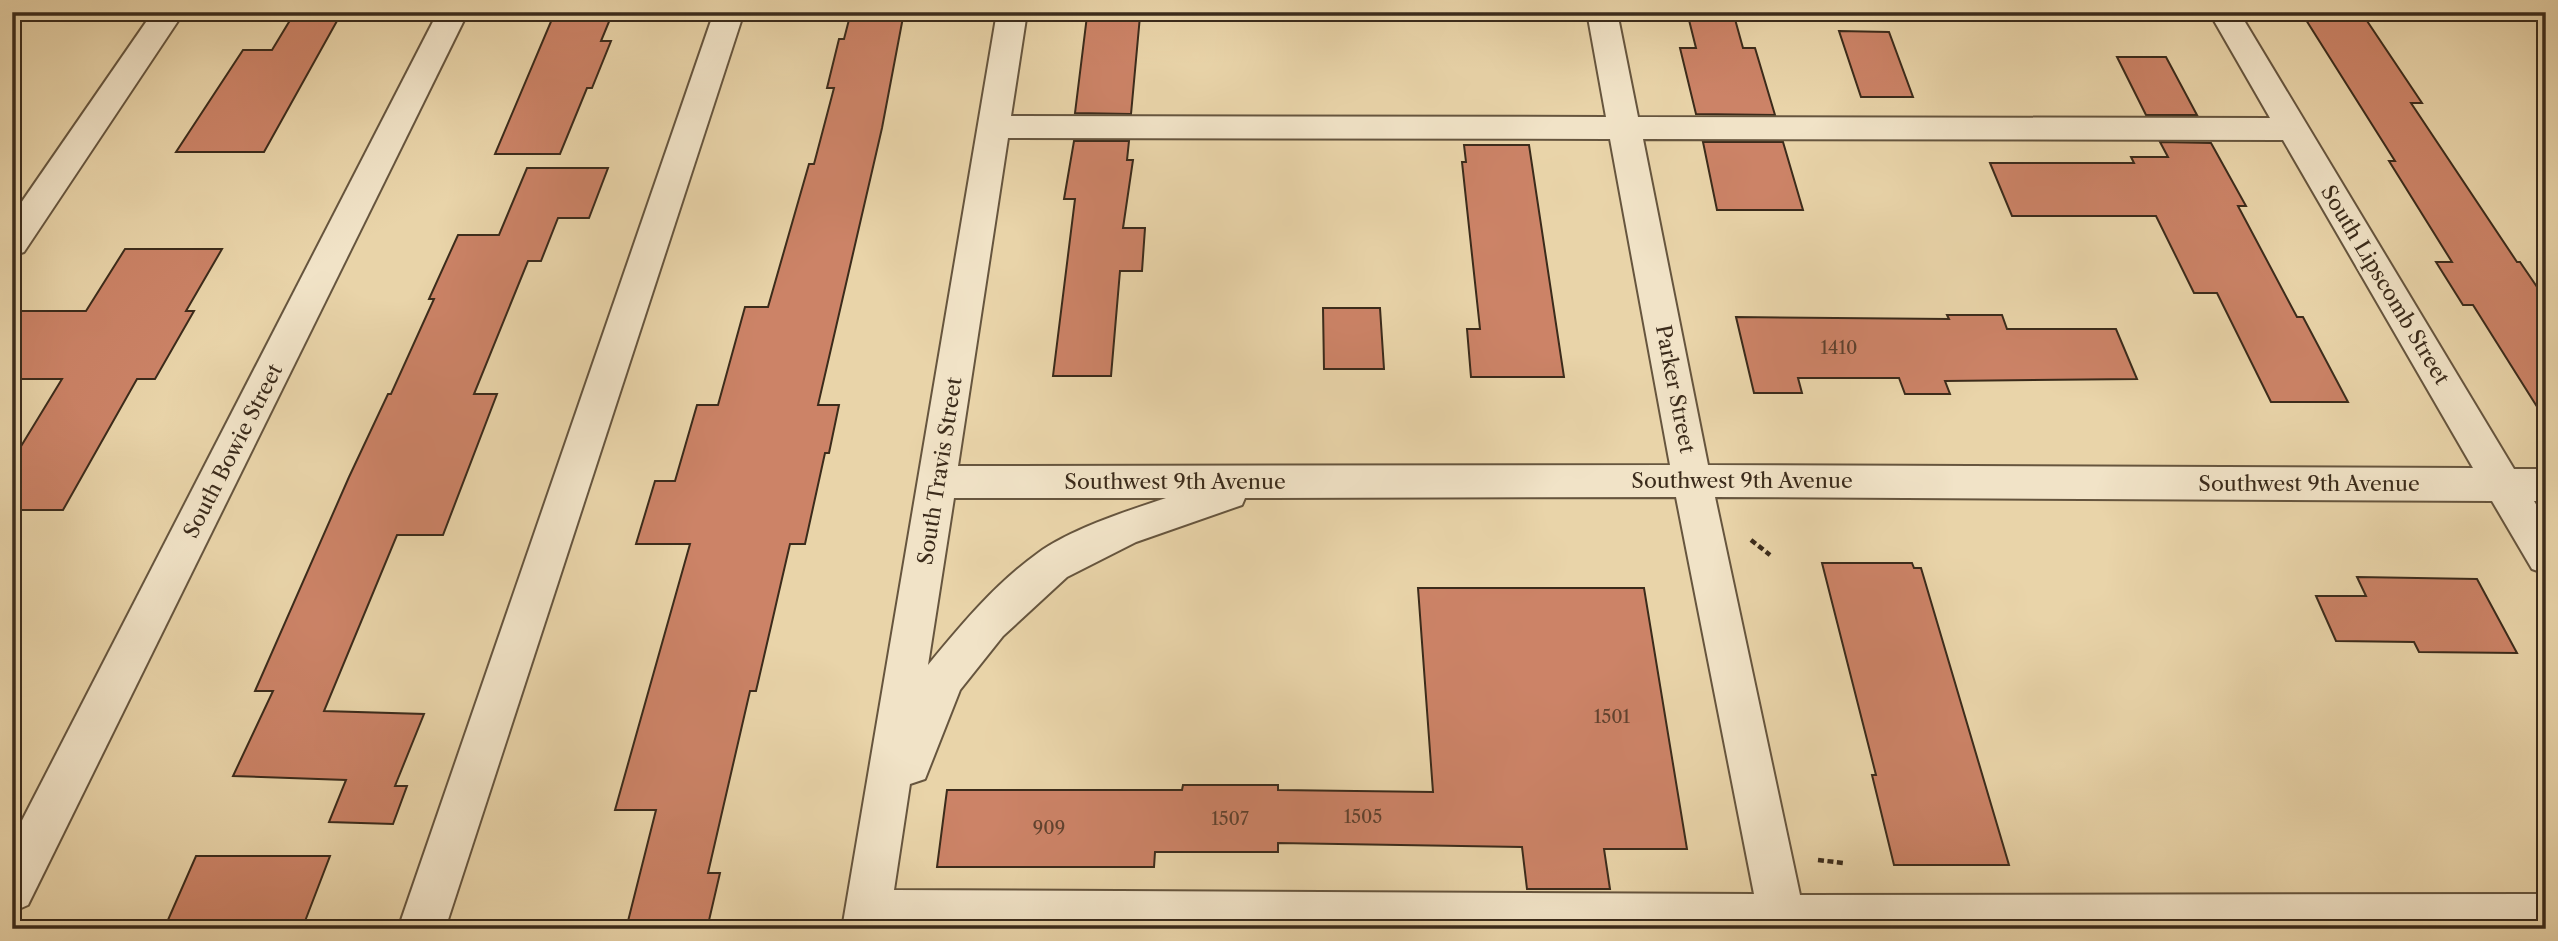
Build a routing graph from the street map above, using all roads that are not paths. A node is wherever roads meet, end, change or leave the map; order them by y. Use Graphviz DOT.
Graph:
graph roads {
  1 [pos="169,12"];
  2 [pos="453,12"];
  3 [pos="729,12"];
  4 [pos="1012,12"];
  5 [pos="1602,12"];
  6 [pos="2224,12"];
  7 [pos="994,127"];
  8 [pos="1626,127"];
  9 [pos="2292,129"];
  10 [pos="12,243"];
  11 [pos="1692,481"];
  12 [pos="938,482"];
  13 [pos="1289,482"];
  14 [pos="2503,485"];
  15 [pos="2546,485"];
  16 [pos="2546,557"];
  17 [pos="884,824"];
  18 [pos="12,889"];
  19 [pos="2546,917"];
  20 [pos="867,921"];
  21 [pos="1783,924"];
  22 [pos="421,929"];
  1 -- 10 [label="street"];
  2 -- 18 [label="street, South Bowie Street"];
  3 -- 22 [label="street"];
  4 -- 7 [label="street, South Travis Street"];
  5 -- 8 [label="street, Parker Street"];
  6 -- 9 [label="street, South Lipscomb Street"];
  7 -- 8 [label="street"];
  7 -- 12 [label="street, South Travis Street"];
  8 -- 9 [label="street"];
  8 -- 11 [label="street, Parker Street"];
  9 -- 14 [label="street, South Lipscomb Street"];
  11 -- 13 [label="street, Southwest 9th Avenue"];
  11 -- 14 [label="street, Southwest 9th Avenue"];
  11 -- 21 [label="street, Parker Street"];
  12 -- 13 [label="street, Southwest 9th Avenue"];
  12 -- 17 [label="street, South Travis Street"];
  13 -- 17 [label="street"];
  14 -- 15 [label="street, Southwest 9th Avenue"];
  14 -- 16 [label="street, South Lipscomb Street"];
  17 -- 20 [label="street, South Travis Street"];
  19 -- 21 [label="street"];
  20 -- 21 [label="street"];
}
